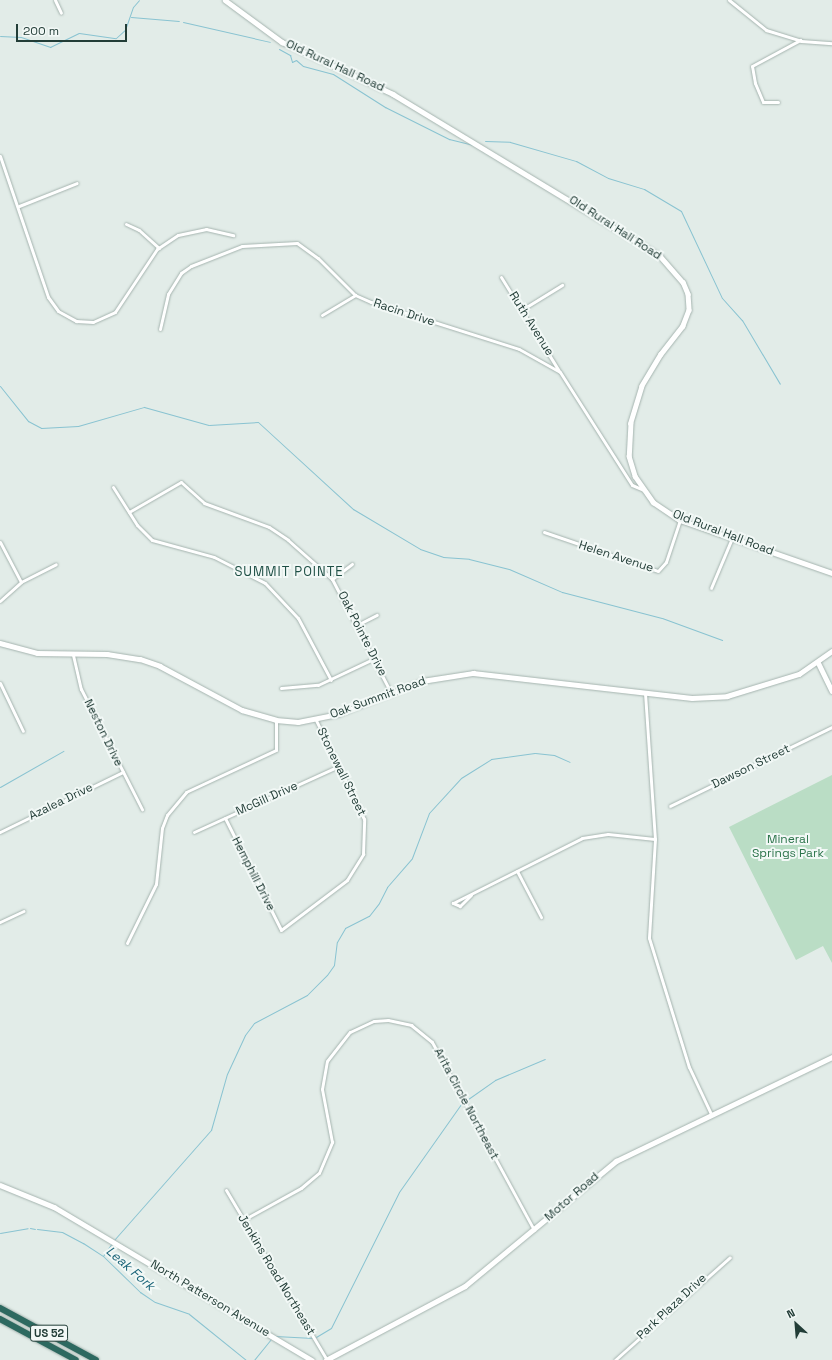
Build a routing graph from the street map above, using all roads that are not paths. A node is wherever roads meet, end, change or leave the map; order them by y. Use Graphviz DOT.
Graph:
graph roads {
  1 [pos="55,0"];
  2 [pos="225,0"];
  3 [pos="729,0"];
  4 [pos="61,13"];
  5 [pos="800,40"];
  6 [pos="832,43"];
  7 [pos="778,102"];
  8 [pos="0,156"];
  9 [pos="77,183"];
  10 [pos="19,206"];
  11 [pos="126,224"];
  12 [pos="233,235"];
  13 [pos="159,248"];
  14 [pos="501,277"];
  15 [pos="562,285"];
  16 [pos="355,295"];
  17 [pos="523,308"];
  18 [pos="322,315"];
  19 [pos="160,329"];
  20 [pos="560,372"];
  21 [pos="113,487"];
  22 [pos="644,490"];
  23 [pos="129,512"];
  24 [pos="680,520"];
  25 [pos="544,532"];
  26 [pos="732,538"];
  27 [pos="0,542"];
  28 [pos="56,564"];
  29 [pos="352,564"];
  30 [pos="832,573"];
  31 [pos="332,579"];
  32 [pos="21,582"];
  33 [pos="711,588"];
  34 [pos="0,601"];
  35 [pos="378,615"];
  36 [pos="359,624"];
  37 [pos="0,643"];
  38 [pos="832,651"];
  39 [pos="73,655"];
  40 [pos="375,658"];
  41 [pos="818,662"];
  42 [pos="331,680"];
  43 [pos="0,683"];
  44 [pos="281,688"];
  45 [pos="832,691"];
  46 [pos="391,693"];
  47 [pos="645,693"];
  48 [pos="276,720"];
  49 [pos="316,720"];
  50 [pos="832,727"];
  51 [pos="23,730"];
  52 [pos="339,766"];
  53 [pos="123,772"];
  54 [pos="670,806"];
  55 [pos="142,809"];
  56 [pos="225,818"];
  57 [pos="0,832"];
  58 [pos="194,832"];
  59 [pos="655,839"];
  60 [pos="517,871"];
  61 [pos="471,895"];
  62 [pos="24,911"];
  63 [pos="541,917"];
  64 [pos="0,922"];
  65 [pos="282,930"];
  66 [pos="127,943"];
  67 [pos="832,1057"];
  68 [pos="711,1114"];
  69 [pos="0,1185"];
  70 [pos="226,1190"];
  71 [pos="243,1220"];
  72 [pos="534,1230"];
  73 [pos="730,1257"];
  74 [pos="0,1308"];
  75 [pos="0,1319"];
  76 [pos="76,1360"];
  77 [pos="96,1360"];
  78 [pos="312,1360"];
  79 [pos="326,1360"];
  80 [pos="614,1360"];
  1 -- 4 [label="street"];
  2 -- 22 [label="street, Old Rural Hall Road"];
  3 -- 5 [label="street"];
  5 -- 6 [label="street"];
  5 -- 7 [label="street"];
  8 -- 10 [label="street"];
  9 -- 10 [label="street"];
  10 -- 13 [label="street"];
  11 -- 13 [label="street"];
  12 -- 13 [label="street"];
  14 -- 17 [label="street, Ruth Avenue"];
  15 -- 17 [label="street"];
  16 -- 18 [label="street"];
  16 -- 19 [label="street, Racin Drive"];
  16 -- 20 [label="street, Racin Drive"];
  17 -- 20 [label="street, Ruth Avenue"];
  20 -- 22 [label="street, Racin Drive"];
  21 -- 23 [label="street"];
  22 -- 24 [label="street, Old Rural Hall Road"];
  23 -- 31 [label="street, Oak Pointe Drive"];
  23 -- 42 [label="street"];
  24 -- 25 [label="street, Helen Avenue"];
  24 -- 26 [label="street, Old Rural Hall Road"];
  26 -- 30 [label="street, Old Rural Hall Road"];
  26 -- 33 [label="street"];
  27 -- 32 [label="street"];
  28 -- 32 [label="street"];
  29 -- 31 [label="street"];
  31 -- 36 [label="street, Oak Pointe Drive"];
  32 -- 34 [label="street"];
  35 -- 36 [label="street"];
  36 -- 40 [label="street, Oak Pointe Drive"];
  37 -- 39 [label="street, Oak Summit Road"];
  38 -- 41 [label="street, Oak Summit Road"];
  39 -- 48 [label="street, Oak Summit Road"];
  39 -- 53 [label="street, Neston Drive"];
  40 -- 42 [label="street"];
  40 -- 46 [label="street, Oak Pointe Drive"];
  41 -- 45 [label="street"];
  41 -- 47 [label="street, Oak Summit Road"];
  42 -- 44 [label="street"];
  43 -- 51 [label="street"];
  46 -- 47 [label="street, Oak Summit Road"];
  46 -- 49 [label="street, Oak Summit Road"];
  47 -- 59 [label="street"];
  48 -- 49 [label="street, Oak Summit Road"];
  48 -- 66 [label="street"];
  49 -- 52 [label="street, Stonewall Street"];
  50 -- 54 [label="street, Dawson Street"];
  52 -- 56 [label="street, McGill Drive"];
  52 -- 65 [label="street, Stonewall Street"];
  53 -- 55 [label="street, Neston Drive"];
  53 -- 57 [label="street, Azalea Drive"];
  56 -- 58 [label="street, McGill Drive"];
  56 -- 65 [label="street, Hemphill Drive"];
  59 -- 60 [label="street"];
  59 -- 68 [label="street"];
  60 -- 61 [label="street"];
  60 -- 63 [label="street"];
  61 -- 61 [label="street"];
  62 -- 64 [label="street"];
  67 -- 68 [label="street, Motor Road"];
  68 -- 72 [label="street, Motor Road"];
  69 -- 78 [label="street, North Patterson Avenue"];
  70 -- 71 [label="street, Jenkins Road Northeast"];
  71 -- 72 [label="street, Arita Circle Northeast"];
  71 -- 79 [label="street, Jenkins Road Northeast"];
  72 -- 79 [label="street, Motor Road"];
  73 -- 80 [label="street, Park Plaza Drive"];
  74 -- 77 [label="highway, US 52"];
  75 -- 76 [label="highway, US 52"];
}
